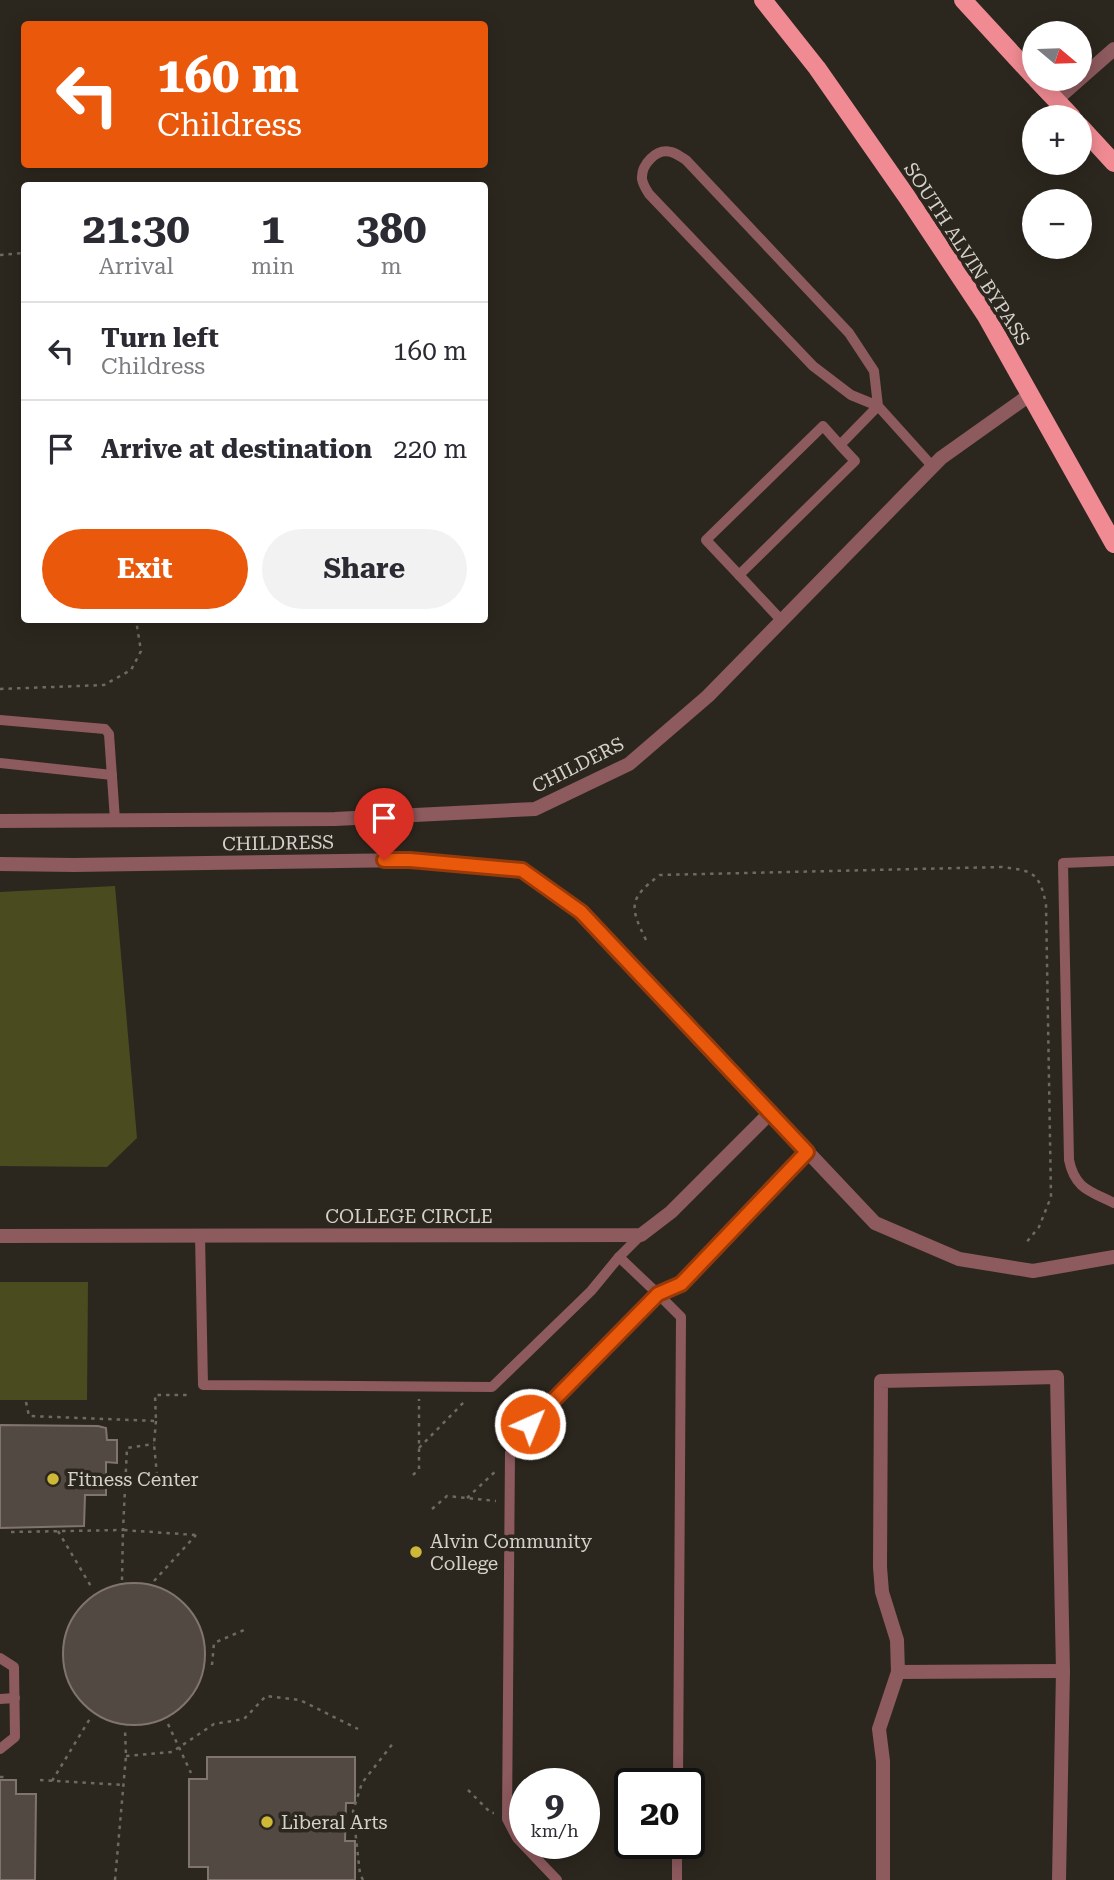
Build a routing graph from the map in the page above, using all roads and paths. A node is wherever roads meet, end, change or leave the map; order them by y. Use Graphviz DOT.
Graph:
graph roads {
  1 [pos="763,0"];
  2 [pos="963,0"];
  3 [pos="1114,49"];
  4 [pos="1022,64"];
  5 [pos="1047,91"];
  6 [pos="1056,100"];
  7 [pos="1061,105"];
  8 [pos="1092,139"];
  9 [pos="1114,163"];
  10 [pos="21,253"];
  11 [pos="0,255"];
  12 [pos="1031,394"];
  13 [pos="878,405"];
  14 [pos="840,445"];
  15 [pos="933,467"];
  16 [pos="1114,544"];
  17 [pos="739,575"];
  18 [pos="782,621"];
  19 [pos="136,623"];
  20 [pos="0,689"];
  21 [pos="0,720"];
  22 [pos="0,763"];
  23 [pos="111,775"];
  24 [pos="115,820"];
  25 [pos="0,821"];
  26 [pos="1114,861"];
  27 [pos="0,863"];
  28 [pos="646,940"];
  29 [pos="770,1113"];
  30 [pos="807,1152"];
  31 [pos="1114,1203"];
  32 [pos="200,1235"];
  33 [pos="641,1235"];
  34 [pos="0,1236"];
  35 [pos="1025,1244"];
  36 [pos="619,1257"];
  37 [pos="1114,1257"];
  38 [pos="658,1294"];
  39 [pos="190,1395"];
  40 [pos="419,1395"];
  41 [pos="471,1395"];
  42 [pos="26,1402"];
  43 [pos="156,1421"];
  44 [pos="154,1444"];
  45 [pos="418,1449"];
  46 [pos="499,1468"];
  47 [pos="177,1475"];
  48 [pos="413,1475"];
  49 [pos="467,1498"];
  50 [pos="499,1501"];
  51 [pos="432,1509"];
  52 [pos="123,1530"];
  53 [pos="58,1531"];
  54 [pos="11,1532"];
  55 [pos="122,1580"];
  56 [pos="154,1581"];
  57 [pos="92,1588"];
  58 [pos="244,1630"];
  59 [pos="0,1658"];
  60 [pos="212,1665"];
  61 [pos="1063,1671"];
  62 [pos="898,1672"];
  63 [pos="0,1699"];
  64 [pos="15,1699"];
  65 [pos="91,1717"];
  66 [pos="169,1724"];
  67 [pos="358,1729"];
  68 [pos="125,1730"];
  69 [pos="394,1742"];
  70 [pos="179,1748"];
  71 [pos="0,1749"];
  72 [pos="126,1756"];
  73 [pos="678,1768"];
  74 [pos="191,1773"];
  75 [pos="0,1777"];
  76 [pos="5,1777"];
  77 [pos="40,1780"];
  78 [pos="52,1781"];
  79 [pos="124,1785"];
  80 [pos="468,1790"];
  81 [pos="497,1813"];
  82 [pos="677,1859"];
  83 [pos="115,1880"];
  84 [pos="363,1880"];
  85 [pos="557,1880"];
  86 [pos="677,1880"];
  87 [pos="883,1880"];
  88 [pos="1059,1880"];
  1 -- 12 [label="main road, SOUTH ALVIN BYPASS"];
  2 -- 4 [label="main road"];
  3 -- 6 [label="street"];
  5 -- 6 [label="main road"];
  6 -- 7 [label="main road"];
  8 -- 9 [label="main road"];
  10 -- 11 [label="path"];
  12 -- 15 [label="street, CHILDERS"];
  12 -- 16 [label="main road, SOUTH ALVIN BYPASS"];
  13 -- 13 [label="lane"];
  13 -- 14 [label="lane"];
  13 -- 15 [label="lane"];
  14 -- 17 [label="lane"];
  14 -- 17 [label="lane"];
  15 -- 18 [label="street, CHILDERS"];
  17 -- 18 [label="lane"];
  18 -- 24 [label="street, CHILDERS"];
  19 -- 20 [label="path"];
  21 -- 23 [label="lane"];
  22 -- 23 [label="lane"];
  23 -- 24 [label="lane"];
  24 -- 25 [label="street, CHILDERS"];
  26 -- 31 [label="lane"];
  27 -- 29 [label="street, CHILDRESS"];
  28 -- 35 [label="path"];
  29 -- 30 [label="street, CHILDRESS"];
  29 -- 33 [label="street"];
  30 -- 37 [label="street, CHILDRESS"];
  30 -- 38 [label="lane"];
  32 -- 33 [label="street, COLLEGE CIRCLE"];
  32 -- 34 [label="street, COLLEGE CIRCLE"];
  32 -- 36 [label="lane"];
  33 -- 36 [label="lane"];
  36 -- 38 [label="lane"];
  38 -- 73 [label="lane"];
  38 -- 85 [label="lane"];
  39 -- 43 [label="path"];
  40 -- 45 [label="path"];
  41 -- 45 [label="path"];
  42 -- 43 [label="path"];
  43 -- 44 [label="path"];
  44 -- 47 [label="path"];
  44 -- 52 [label="path"];
  45 -- 48 [label="path"];
  46 -- 49 [label="path"];
  49 -- 50 [label="path"];
  49 -- 51 [label="path"];
  52 -- 53 [label="path"];
  52 -- 55 [label="path"];
  52 -- 56 [label="path"];
  53 -- 54 [label="path"];
  53 -- 57 [label="path"];
  58 -- 60 [label="path"];
  59 -- 64 [label="lane"];
  61 -- 62 [label="street"];
  61 -- 62 [label="street"];
  61 -- 88 [label="street"];
  62 -- 87 [label="street"];
  63 -- 64 [label="lane"];
  64 -- 71 [label="lane"];
  65 -- 78 [label="path"];
  66 -- 70 [label="path"];
  67 -- 70 [label="path"];
  68 -- 72 [label="path"];
  69 -- 84 [label="path"];
  70 -- 72 [label="path"];
  70 -- 74 [label="path"];
  72 -- 79 [label="path"];
  75 -- 76 [label="path"];
  77 -- 78 [label="path"];
  78 -- 79 [label="path"];
  79 -- 83 [label="path"];
  80 -- 81 [label="path"];
  82 -- 86 [label="lane"];
}
